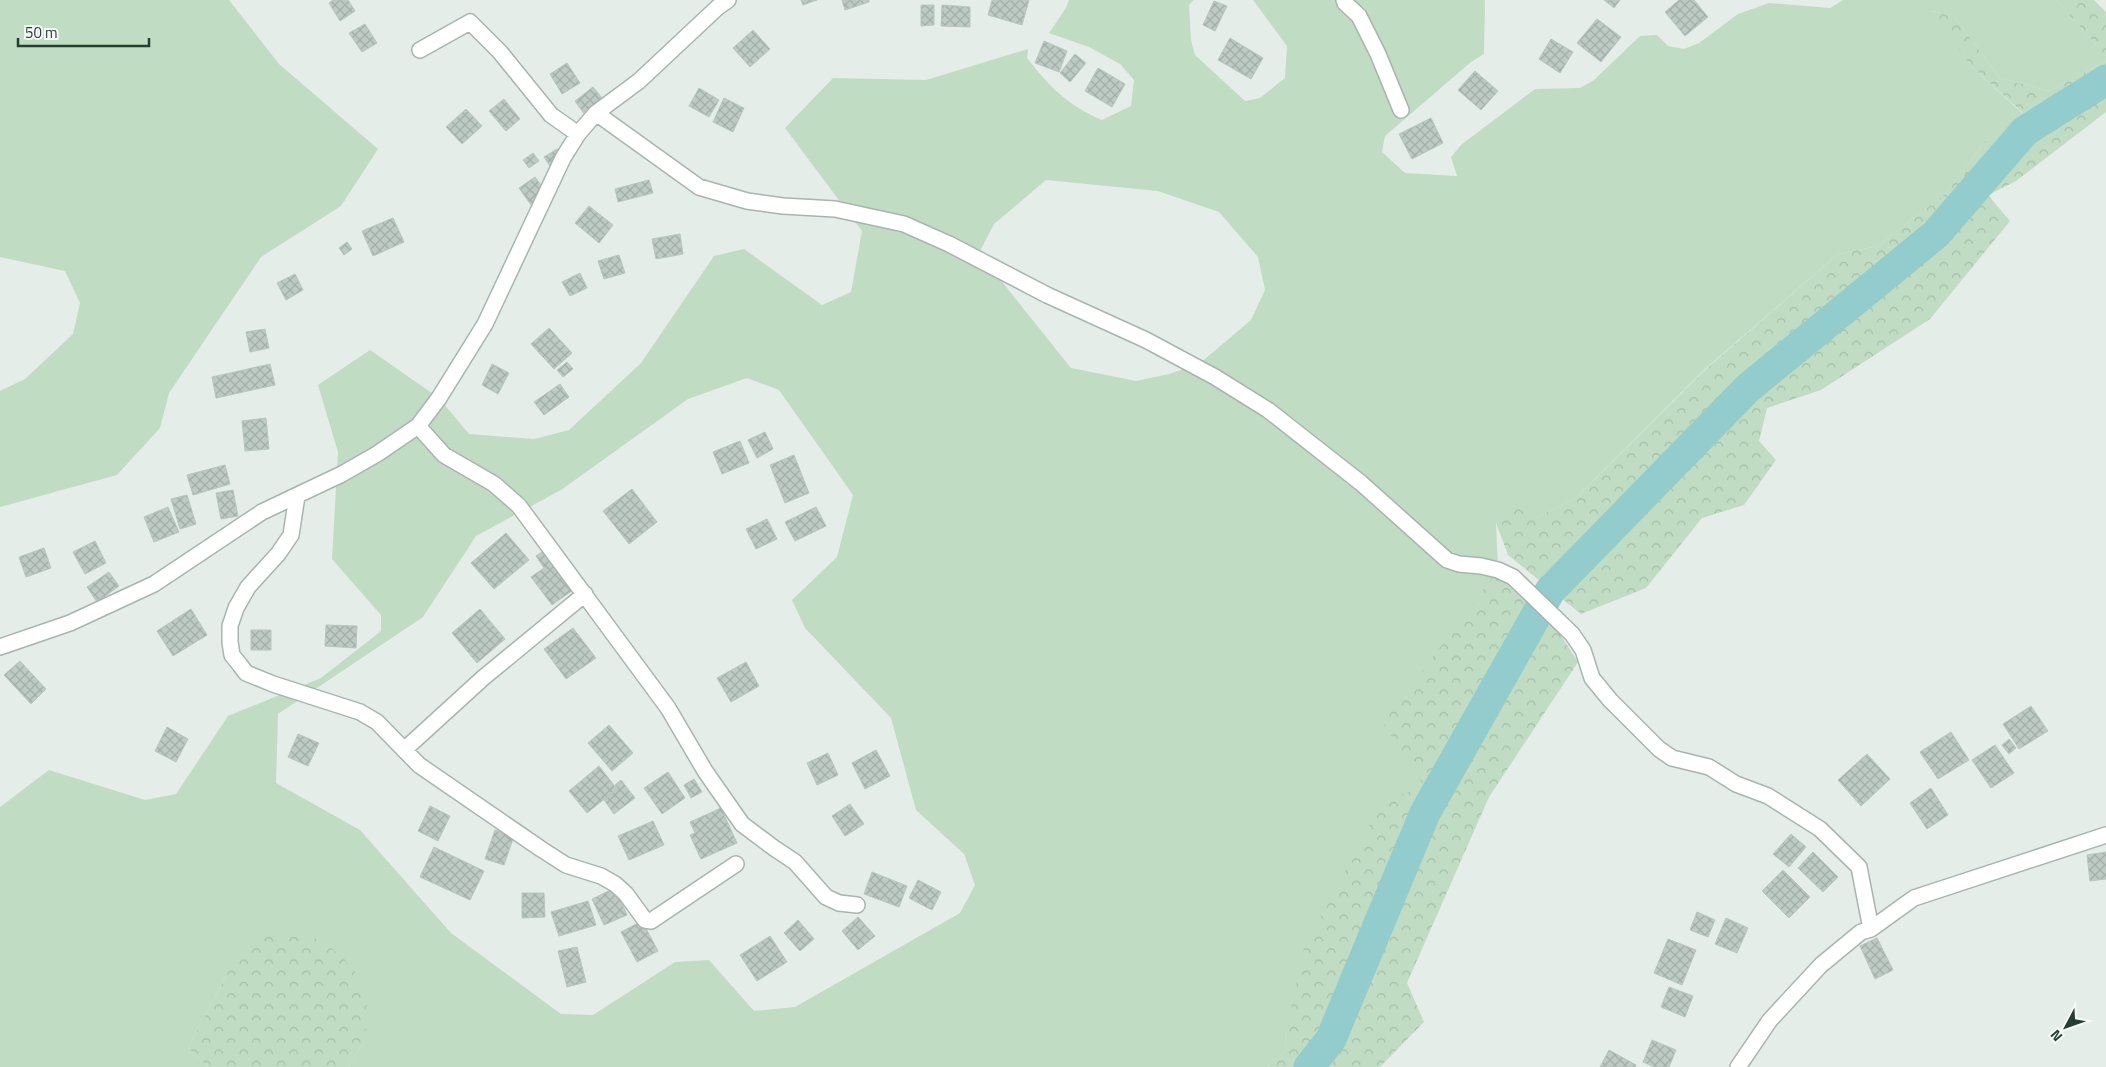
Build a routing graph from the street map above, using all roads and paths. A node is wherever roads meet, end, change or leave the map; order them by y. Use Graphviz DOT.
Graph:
graph roads {
  1 [pos="728,0"];
  2 [pos="1344,0"];
  3 [pos="420,50"];
  4 [pos="1401,110"];
  5 [pos="596,113"];
  6 [pos="578,134"];
  7 [pos="418,426"];
  8 [pos="297,496"];
  9 [pos="585,594"];
  10 [pos="0,647"];
  11 [pos="404,750"];
  12 [pos="2106,834"];
  13 [pos="736,864"];
  14 [pos="856,905"];
  15 [pos="1871,929"];
  16 [pos="1738,1067"];
  1 -- 5 [label="street"];
  2 -- 4 [label="street"];
  3 -- 6 [label="street"];
  5 -- 6 [label="street"];
  5 -- 15 [label="street"];
  6 -- 7 [label="street"];
  7 -- 8 [label="street"];
  7 -- 9 [label="street"];
  8 -- 10 [label="street"];
  8 -- 11 [label="street"];
  9 -- 11 [label="street"];
  9 -- 14 [label="street"];
  11 -- 13 [label="street"];
  12 -- 15 [label="street"];
  15 -- 16 [label="street"];
}
